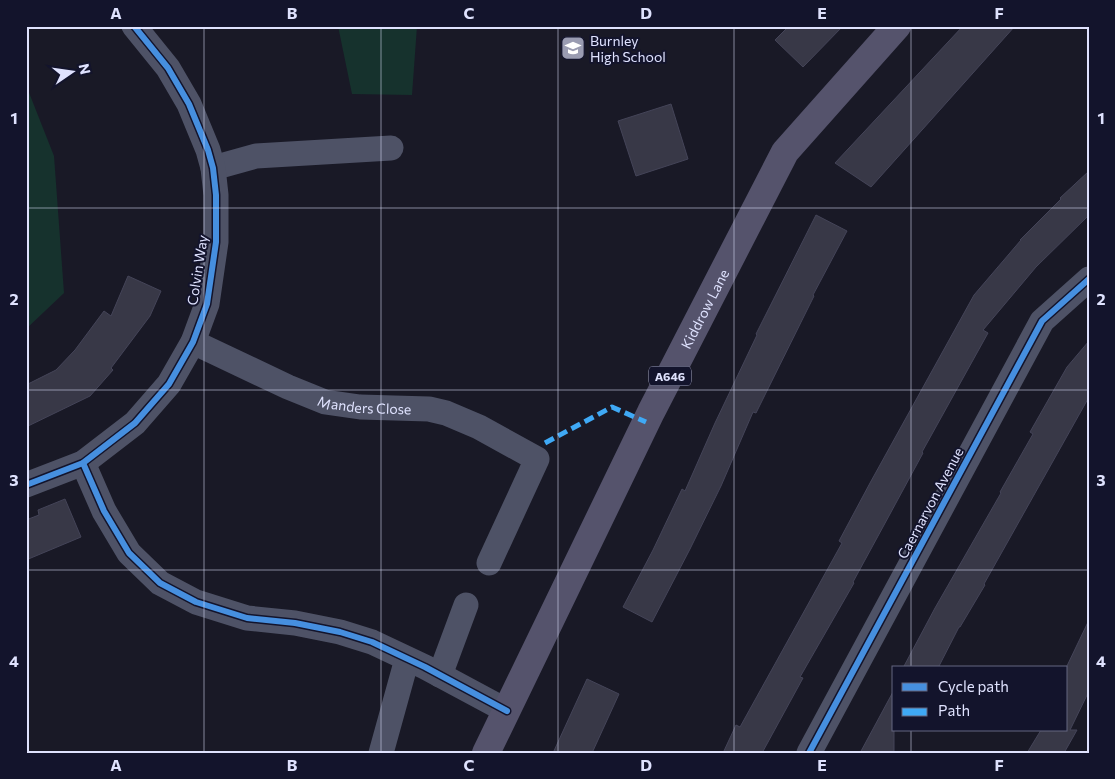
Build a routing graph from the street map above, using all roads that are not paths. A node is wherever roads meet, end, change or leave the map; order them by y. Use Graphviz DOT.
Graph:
graph roads {
  1 [pos="134,26"];
  2 [pos="897,26"];
  3 [pos="391,148"];
  4 [pos="213,168"];
  5 [pos="1089,278"];
  6 [pos="193,342"];
  7 [pos="83,463"];
  8 [pos="26,485"];
  9 [pos="489,563"];
  10 [pos="466,605"];
  11 [pos="408,658"];
  12 [pos="440,674"];
  13 [pos="507,712"];
  14 [pos="381,753"];
  15 [pos="486,753"];
  16 [pos="808,753"];
  1 -- 4 [label="street, Colvin Way"];
  2 -- 13 [label="main road, Kiddrow Lane / A646"];
  3 -- 4 [label="street"];
  4 -- 6 [label="street, Colvin Way"];
  5 -- 16 [label="street, Caernarvon Avenue"];
  6 -- 7 [label="street, Colvin Way"];
  6 -- 9 [label="street, Manders Close"];
  7 -- 8 [label="street, Colvin Way"];
  7 -- 11 [label="street"];
  10 -- 12 [label="street"];
  11 -- 12 [label="street"];
  11 -- 14 [label="street"];
  12 -- 13 [label="street"];
  13 -- 15 [label="main road, Kiddrow Lane / A646"];
}
